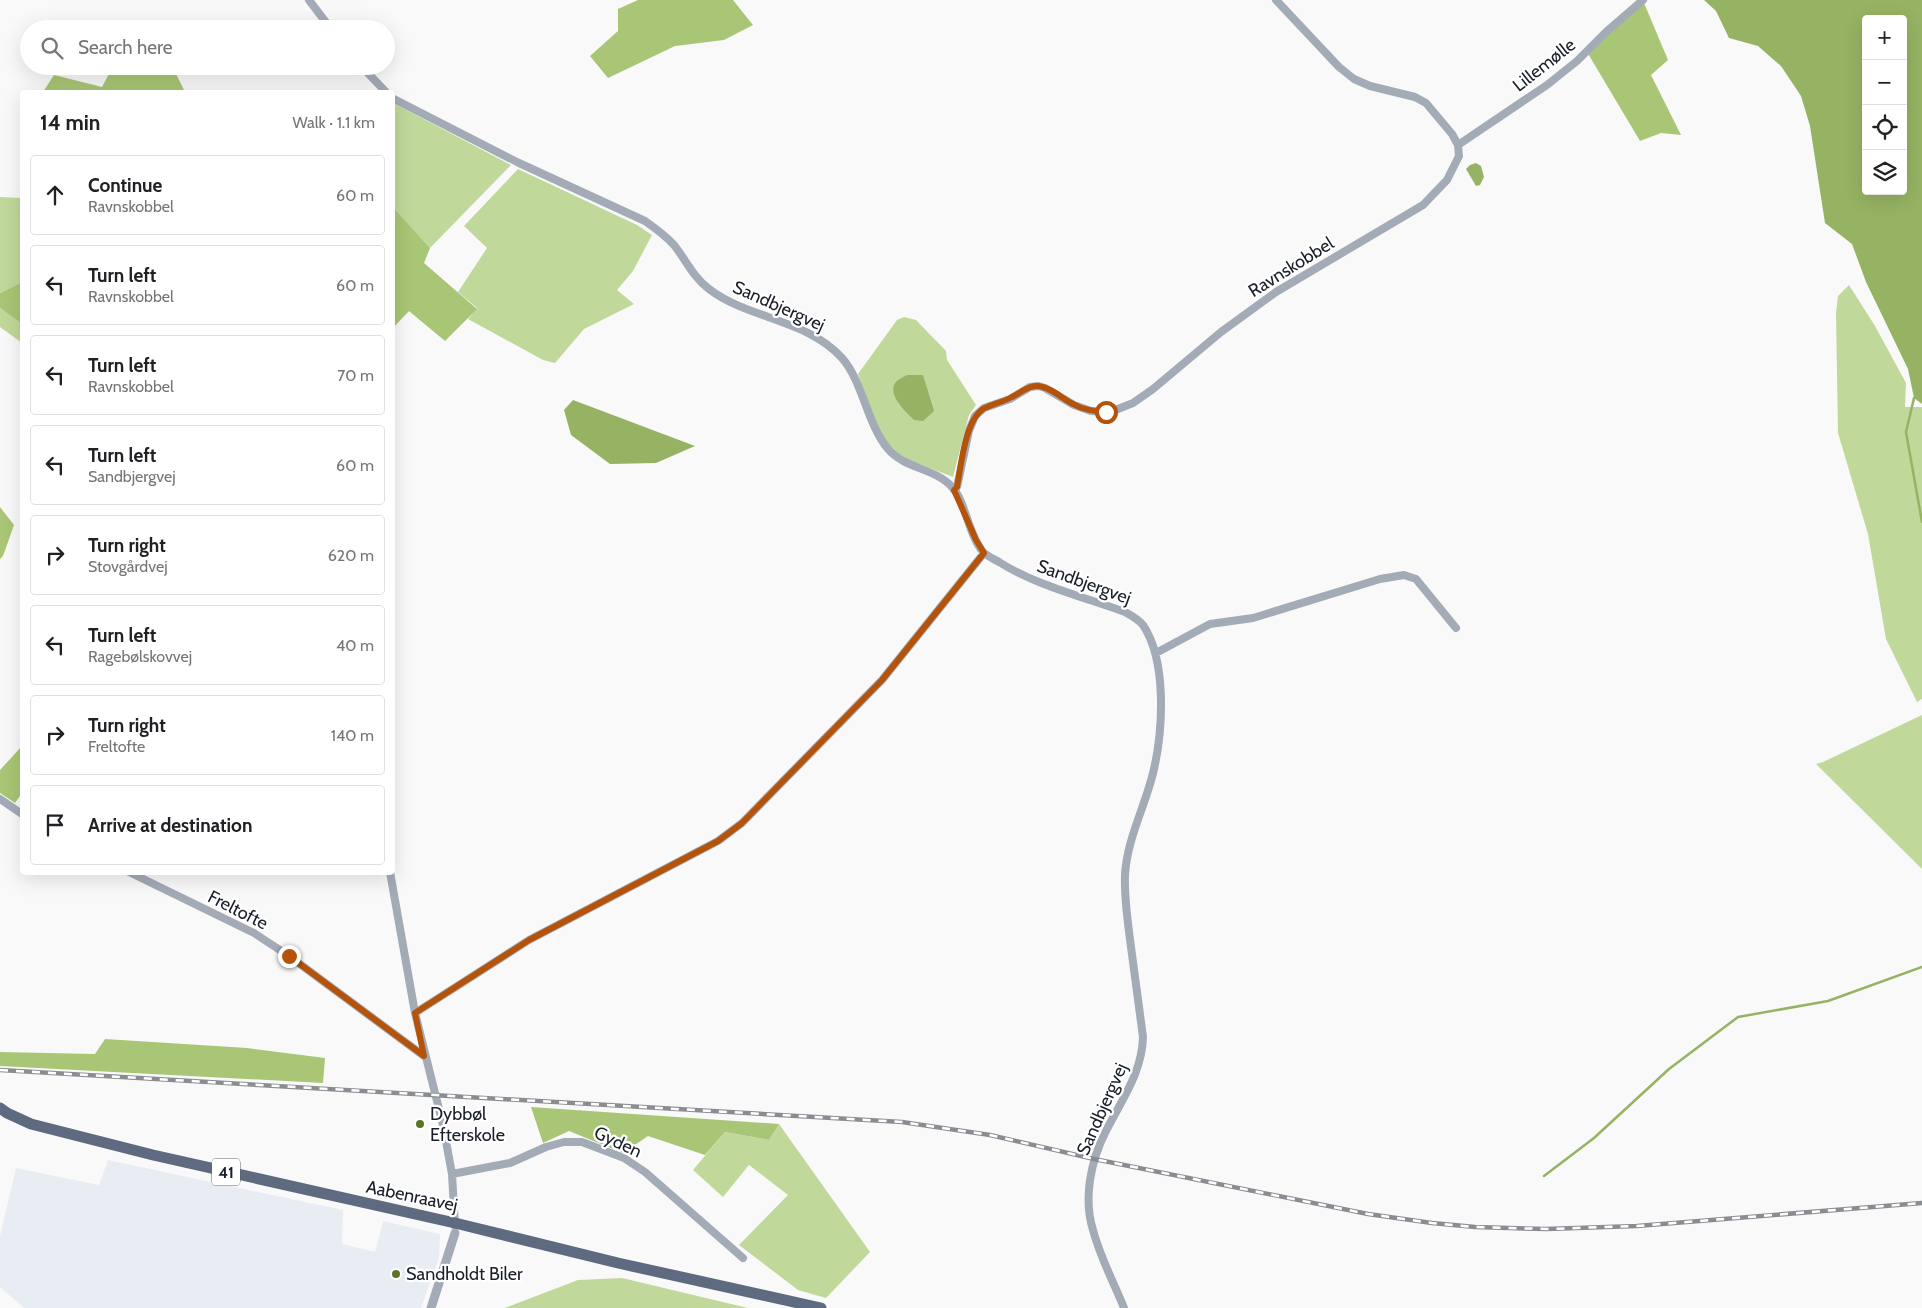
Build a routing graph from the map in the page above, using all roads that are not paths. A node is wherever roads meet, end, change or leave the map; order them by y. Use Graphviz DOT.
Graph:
graph roads {
  1 [pos="309,0"];
  2 [pos="1276,0"];
  3 [pos="1643,0"];
  4 [pos="324,20"];
  5 [pos="370,75"];
  6 [pos="384,90"];
  7 [pos="395,100"];
  8 [pos="1458,145"];
  9 [pos="954,490"];
  10 [pos="984,553"];
  11 [pos="1456,628"];
  12 [pos="1156,653"];
  13 [pos="0,798"];
  14 [pos="20,813"];
  15 [pos="135,875"];
  16 [pos="391,875"];
  17 [pos="415,1013"];
  18 [pos="424,1056"];
  19 [pos="0,1108"];
  20 [pos="452,1174"];
  21 [pos="455,1228"];
  22 [pos="743,1258"];
  23 [pos="431,1308"];
  24 [pos="821,1308"];
  25 [pos="1124,1308"];
  1 -- 4 [label="street"];
  2 -- 8 [label="street"];
  3 -- 8 [label="street, Lillemølle"];
  5 -- 6 [label="street"];
  7 -- 9 [label="street, Sandbjergvej"];
  8 -- 9 [label="street, Ravnskobbel"];
  9 -- 10 [label="street, Sandbjergvej"];
  10 -- 12 [label="street, Sandbjergvej"];
  10 -- 17 [label="street"];
  11 -- 12 [label="street"];
  12 -- 25 [label="street, Sandbjergvej"];
  13 -- 14 [label="street"];
  15 -- 18 [label="street, Freltofte"];
  16 -- 17 [label="street"];
  17 -- 18 [label="street"];
  18 -- 20 [label="street"];
  19 -- 21 [label="main road, Aabenraavej / 41"];
  20 -- 21 [label="street"];
  20 -- 22 [label="street, Gyden"];
  21 -- 23 [label="street"];
  21 -- 24 [label="main road, Aabenraavej / 41"];
}
